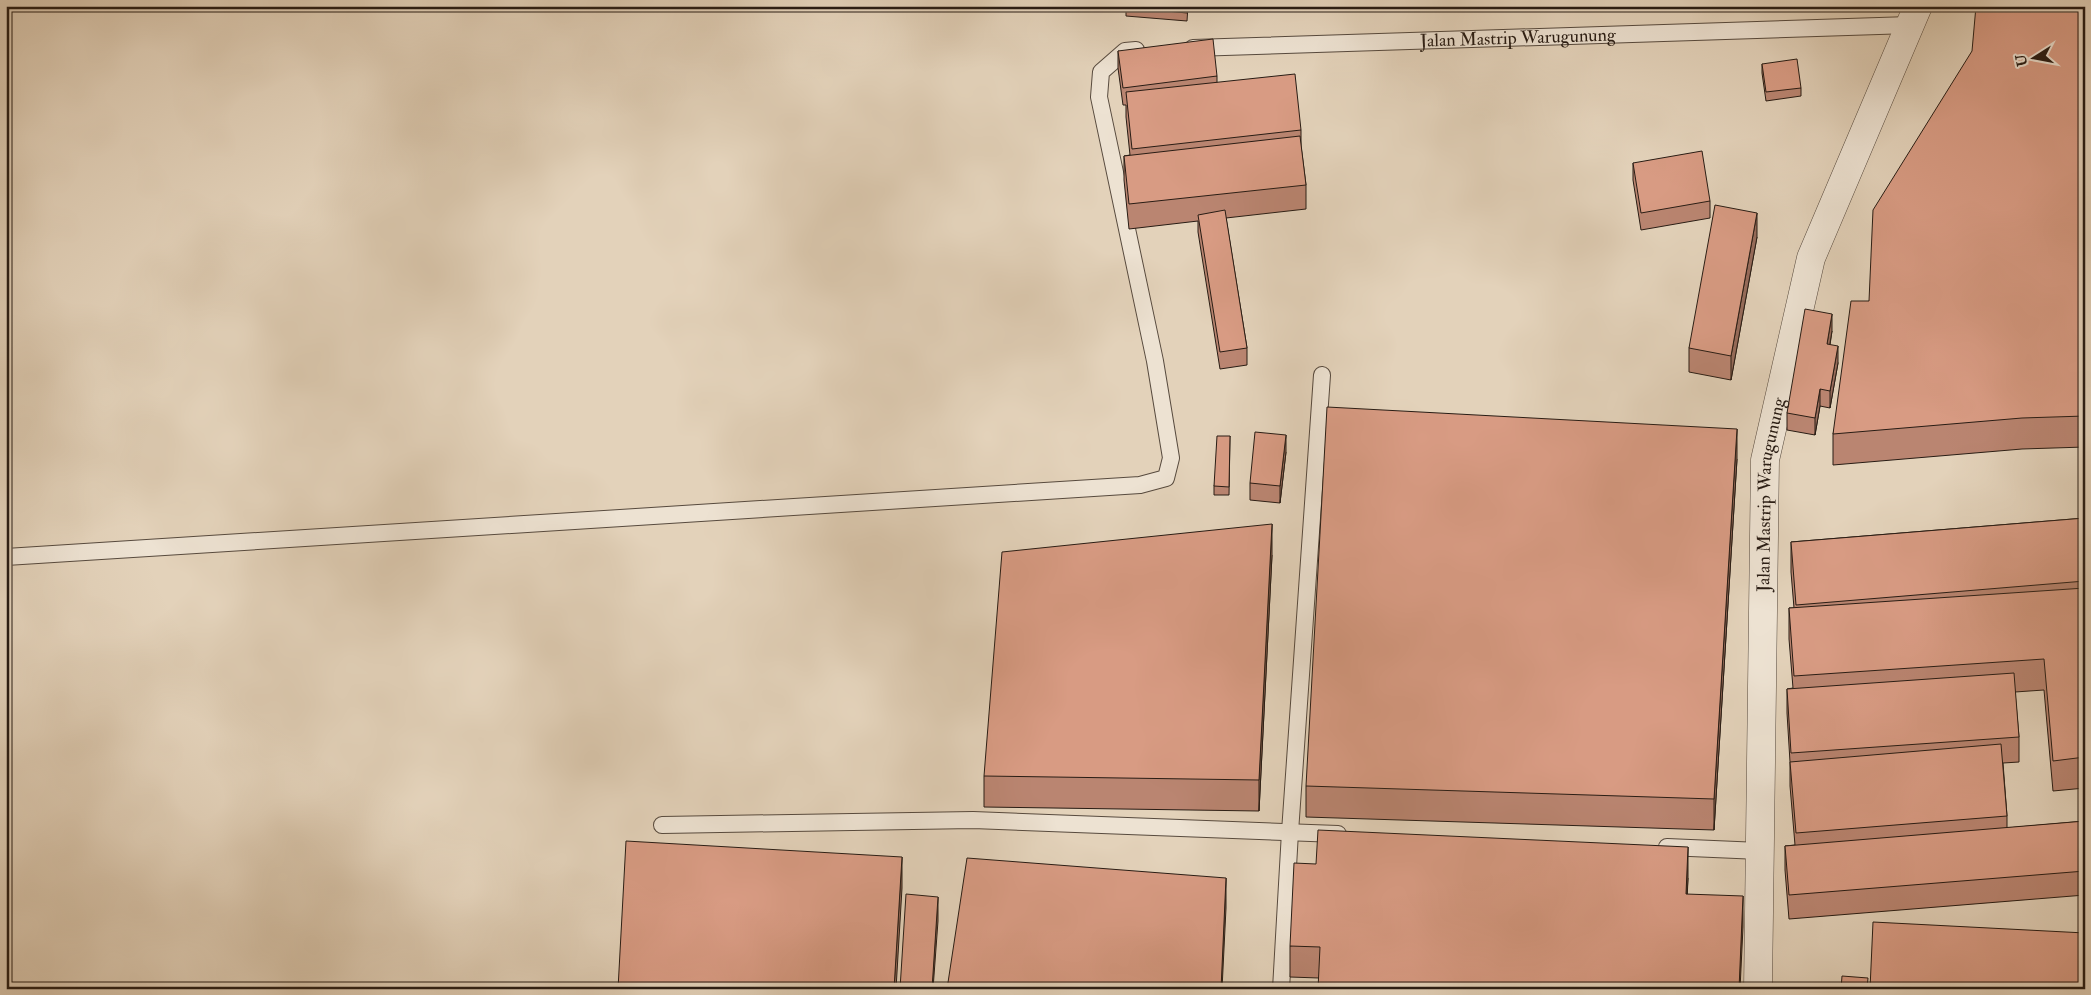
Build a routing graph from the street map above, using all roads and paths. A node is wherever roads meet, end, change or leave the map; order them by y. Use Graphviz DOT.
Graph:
graph roads {
  1 [pos="1914,16"];
  2 [pos="1175,49"];
  3 [pos="1155,50"];
  4 [pos="1322,375"];
  5 [pos="6,557"];
  6 [pos="662,825"];
  7 [pos="1290,832"];
  8 [pos="1358,835"];
  9 [pos="1652,846"];
  10 [pos="1760,850"];
  11 [pos="1281,989"];
  12 [pos="1758,989"];
  1 -- 2 [label="lane, Jalan Mastrip Warugunung"];
  1 -- 10 [label="street, Jalan Mastrip Warugunung"];
  3 -- 5 [label="lane"];
  4 -- 7 [label="lane"];
  6 -- 7 [label="lane"];
  7 -- 8 [label="lane"];
  7 -- 11 [label="lane"];
  9 -- 10 [label="lane"];
  10 -- 12 [label="street, Jalan Mastrip Warugunung"];
}
